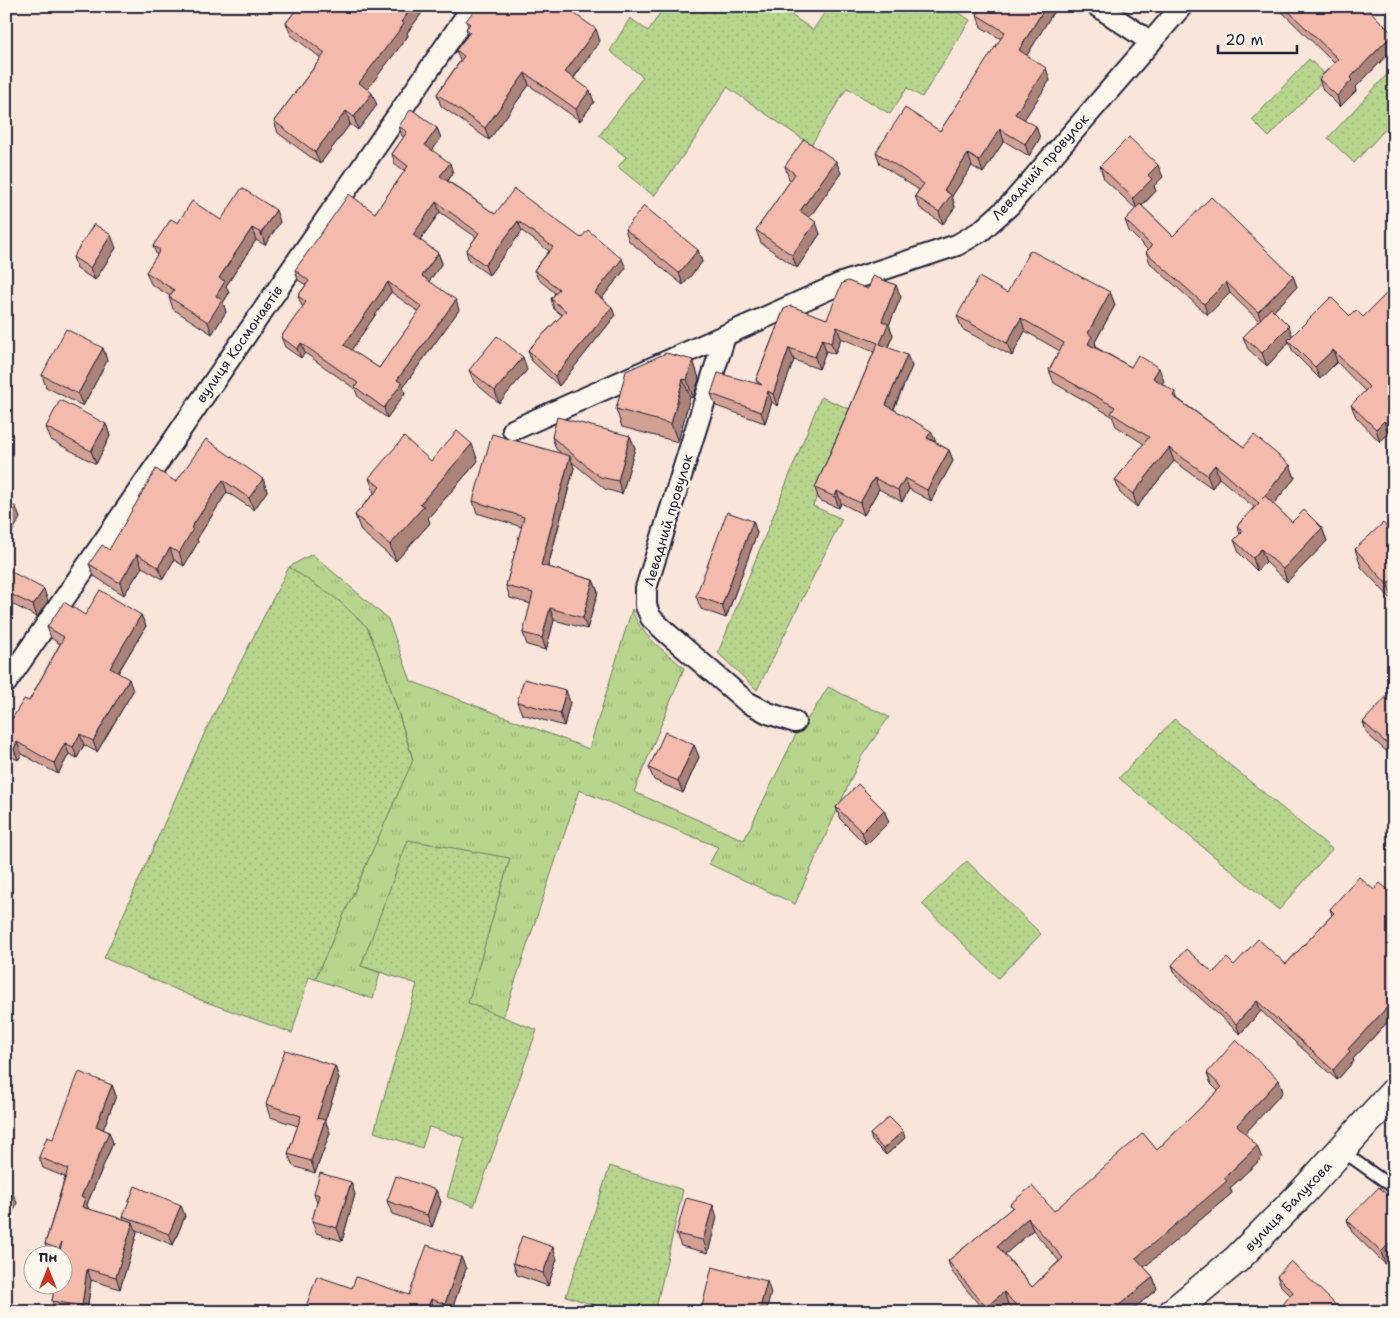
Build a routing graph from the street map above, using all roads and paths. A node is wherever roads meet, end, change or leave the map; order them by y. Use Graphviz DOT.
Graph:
graph roads {
  1 [pos="474,6"];
  2 [pos="1097,6"];
  3 [pos="1182,6"];
  4 [pos="1151,42"];
  5 [pos="725,336"];
  6 [pos="514,430"];
  7 [pos="6,683"];
  8 [pos="795,722"];
  9 [pos="1394,1092"];
  10 [pos="1341,1150"];
  11 [pos="1394,1188"];
  12 [pos="1174,1312"];
  1 -- 7 [label="street, вулиця Космонавтів"];
  2 -- 4 [label="street"];
  3 -- 4 [label="street, Левадний провулок"];
  4 -- 5 [label="street, Левадний провулок"];
  5 -- 6 [label="street, Левадний провулок"];
  5 -- 8 [label="street, Левадний провулок"];
  9 -- 10 [label="main road, вулиця Балукова"];
  10 -- 11 [label="lane"];
  10 -- 12 [label="main road, вулиця Балукова"];
}
